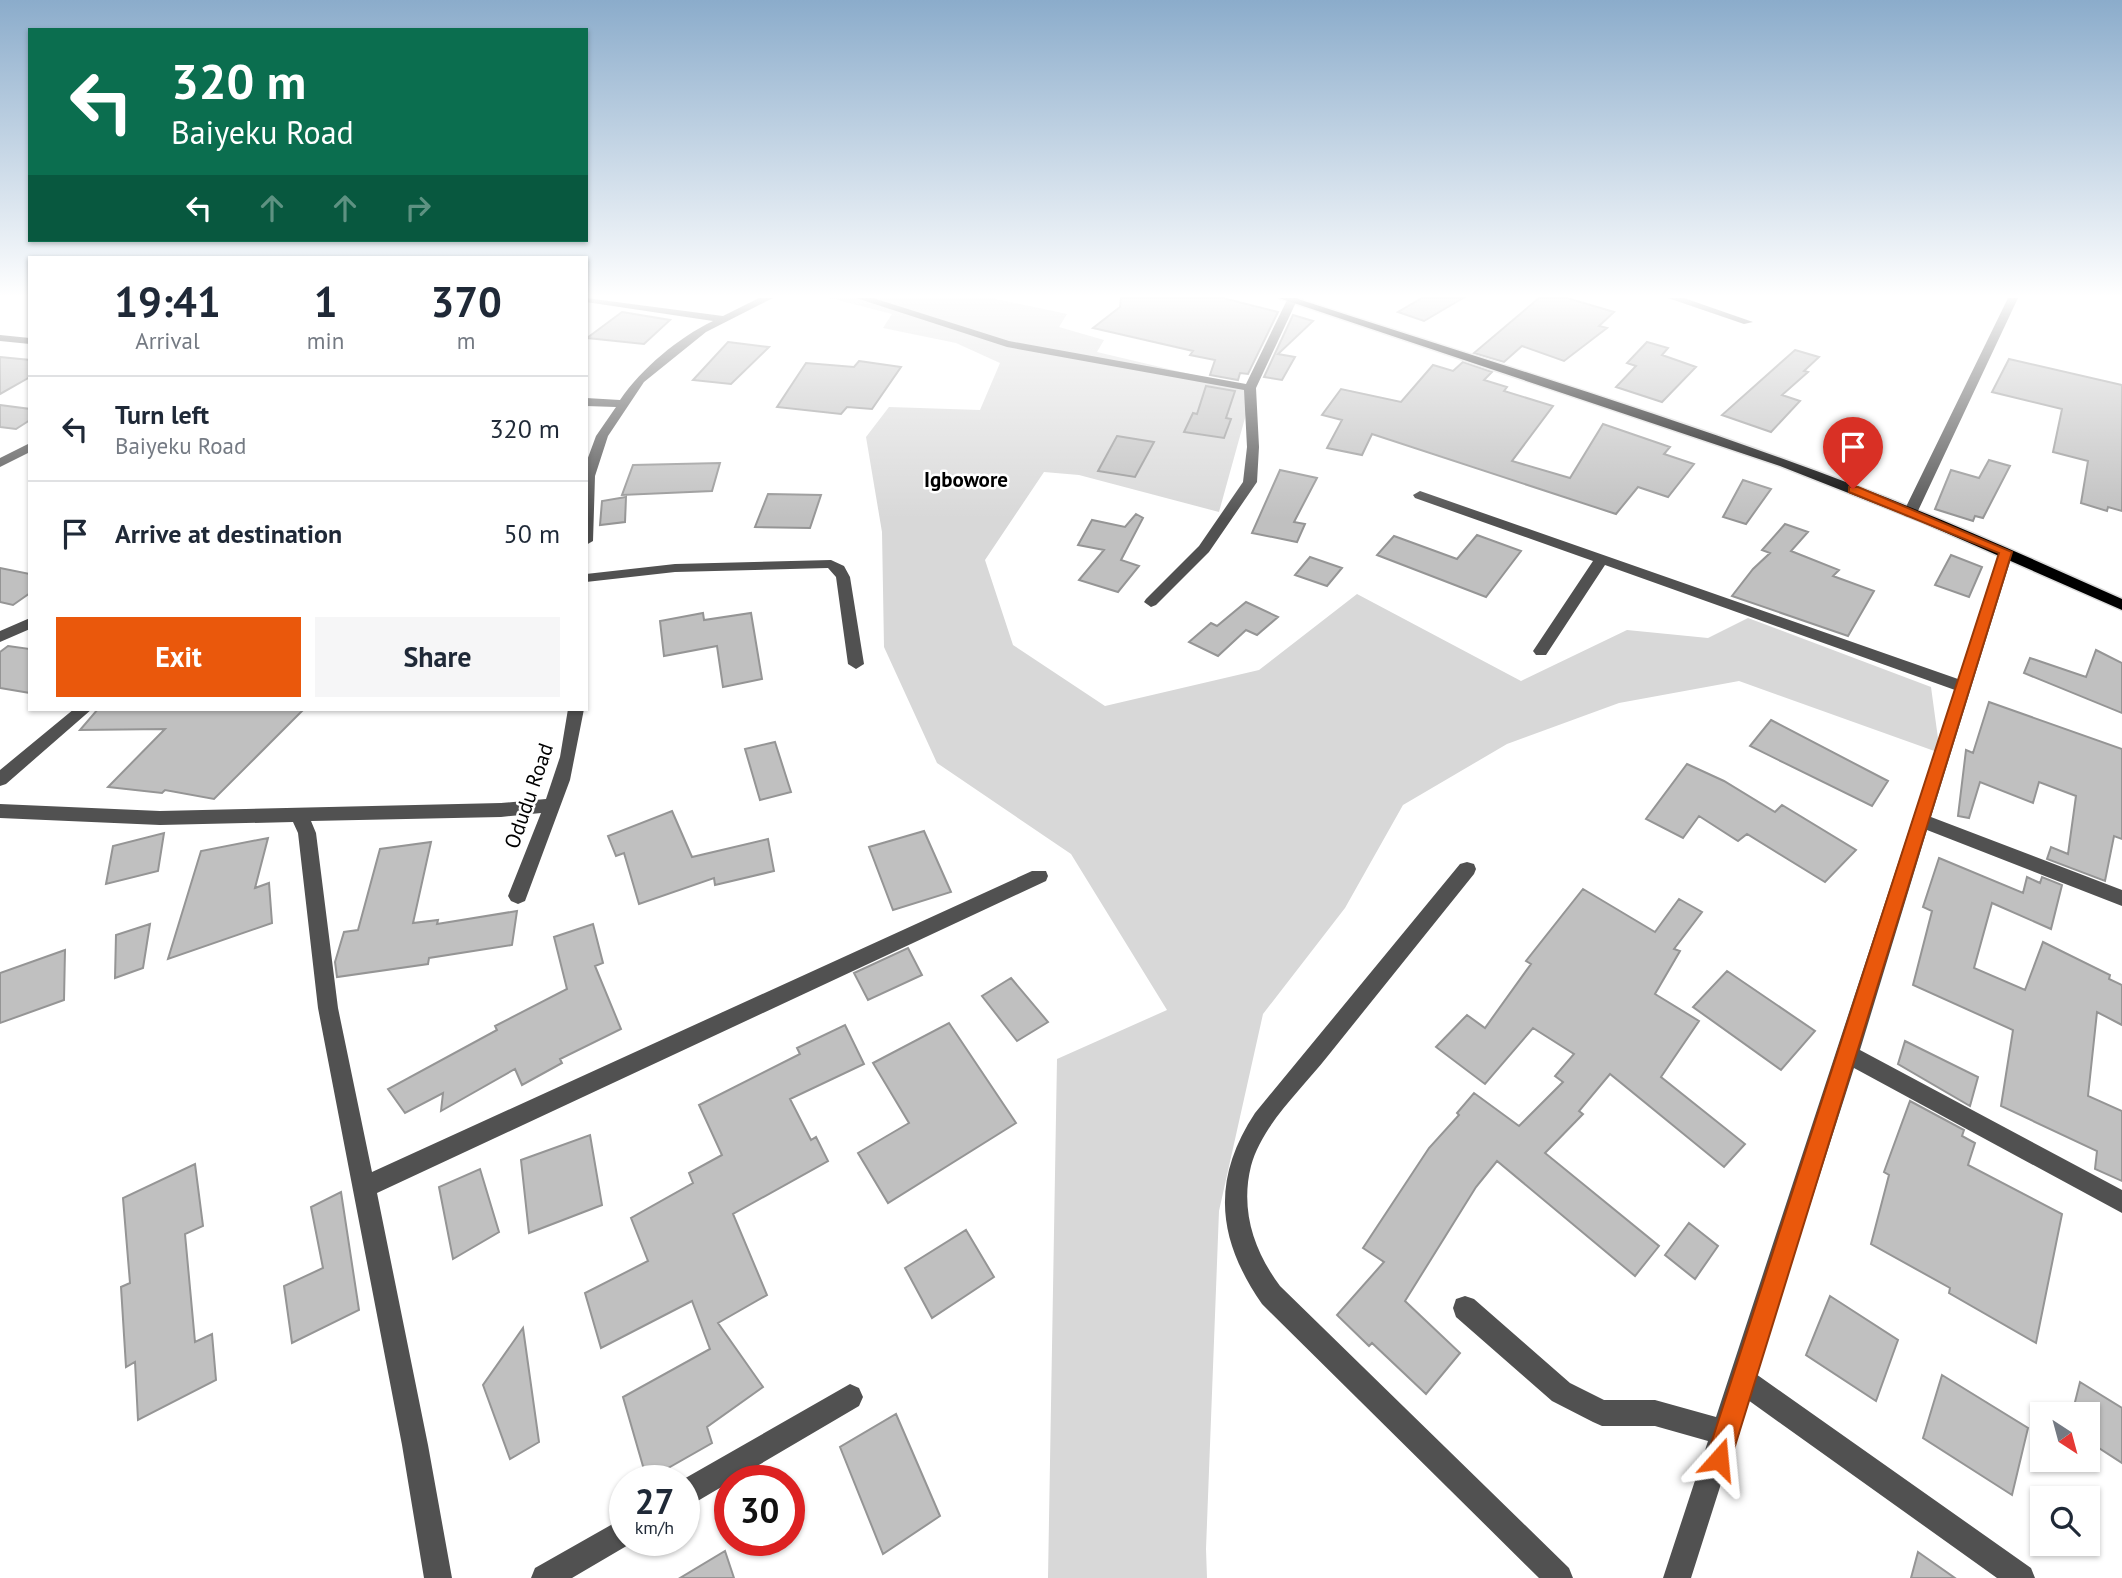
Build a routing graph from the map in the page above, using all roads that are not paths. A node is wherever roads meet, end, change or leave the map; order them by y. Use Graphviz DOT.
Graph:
graph roads {
  1 [pos="649,372"];
  2 [pos="1160,372"];
  3 [pos="1257,372"];
  4 [pos="1509,372"];
  5 [pos="1977,372"];
  6 [pos="1250,388"];
  7 [pos="588,402"];
  8 [pos="623,404"];
  9 [pos="28,448"];
  10 [pos="0,463"];
  11 [pos="588,475"];
  12 [pos="1420,495"];
  13 [pos="1910,513"];
  14 [pos="2006,552"];
  15 [pos="1601,559"];
  16 [pos="588,578"];
  17 [pos="1151,602"];
  18 [pos="2122,605"];
  19 [pos="28,623"];
  20 [pos="0,637"];
  21 [pos="1541,651"];
  22 [pos="856,664"];
  23 [pos="1961,686"];
  24 [pos="82,711"];
  25 [pos="576,711"];
  26 [pos="0,780"];
  27 [pos="551,805"];
  28 [pos="0,811"];
  29 [pos="1920,820"];
  30 [pos="304,824"];
  31 [pos="1467,869"];
  32 [pos="1039,876"];
  33 [pos="517,895"];
  34 [pos="2122,898"];
  35 [pos="1848,1054"];
  36 [pos="365,1187"];
  37 [pos="2122,1202"];
  38 [pos="1465,1308"];
  39 [pos="1744,1381"];
  40 [pos="850,1397"];
  41 [pos="1727,1433"];
  42 [pos="700,1486"];
  43 [pos="609,1540"];
  44 [pos="438,1578"];
  45 [pos="545,1578"];
  46 [pos="1559,1578"];
  47 [pos="1678,1578"];
  48 [pos="2021,1578"];
  1 -- 8 [label="street"];
  2 -- 6 [label="street"];
  3 -- 6 [label="street"];
  4 -- 13 [label="main road"];
  5 -- 13 [label="street"];
  6 -- 17 [label="street"];
  7 -- 8 [label="street"];
  8 -- 11 [label="street"];
  9 -- 10 [label="street"];
  12 -- 15 [label="street"];
  13 -- 14 [label="main road"];
  14 -- 18 [label="main road"];
  14 -- 23 [label="street"];
  15 -- 21 [label="street"];
  15 -- 23 [label="street"];
  16 -- 22 [label="street"];
  19 -- 20 [label="street"];
  23 -- 29 [label="street"];
  24 -- 26 [label="street"];
  25 -- 27 [label="street, Odudu Road"];
  27 -- 30 [label="street"];
  27 -- 33 [label="street, Odudu Road"];
  28 -- 30 [label="street"];
  29 -- 34 [label="street"];
  29 -- 35 [label="street"];
  30 -- 36 [label="street"];
  31 -- 46 [label="street"];
  32 -- 36 [label="street"];
  35 -- 37 [label="street"];
  35 -- 39 [label="street"];
  36 -- 44 [label="street"];
  38 -- 41 [label="street"];
  39 -- 41 [label="street"];
  39 -- 48 [label="street"];
  40 -- 42 [label="street"];
  41 -- 47 [label="street"];
  43 -- 45 [label="street"];
}
